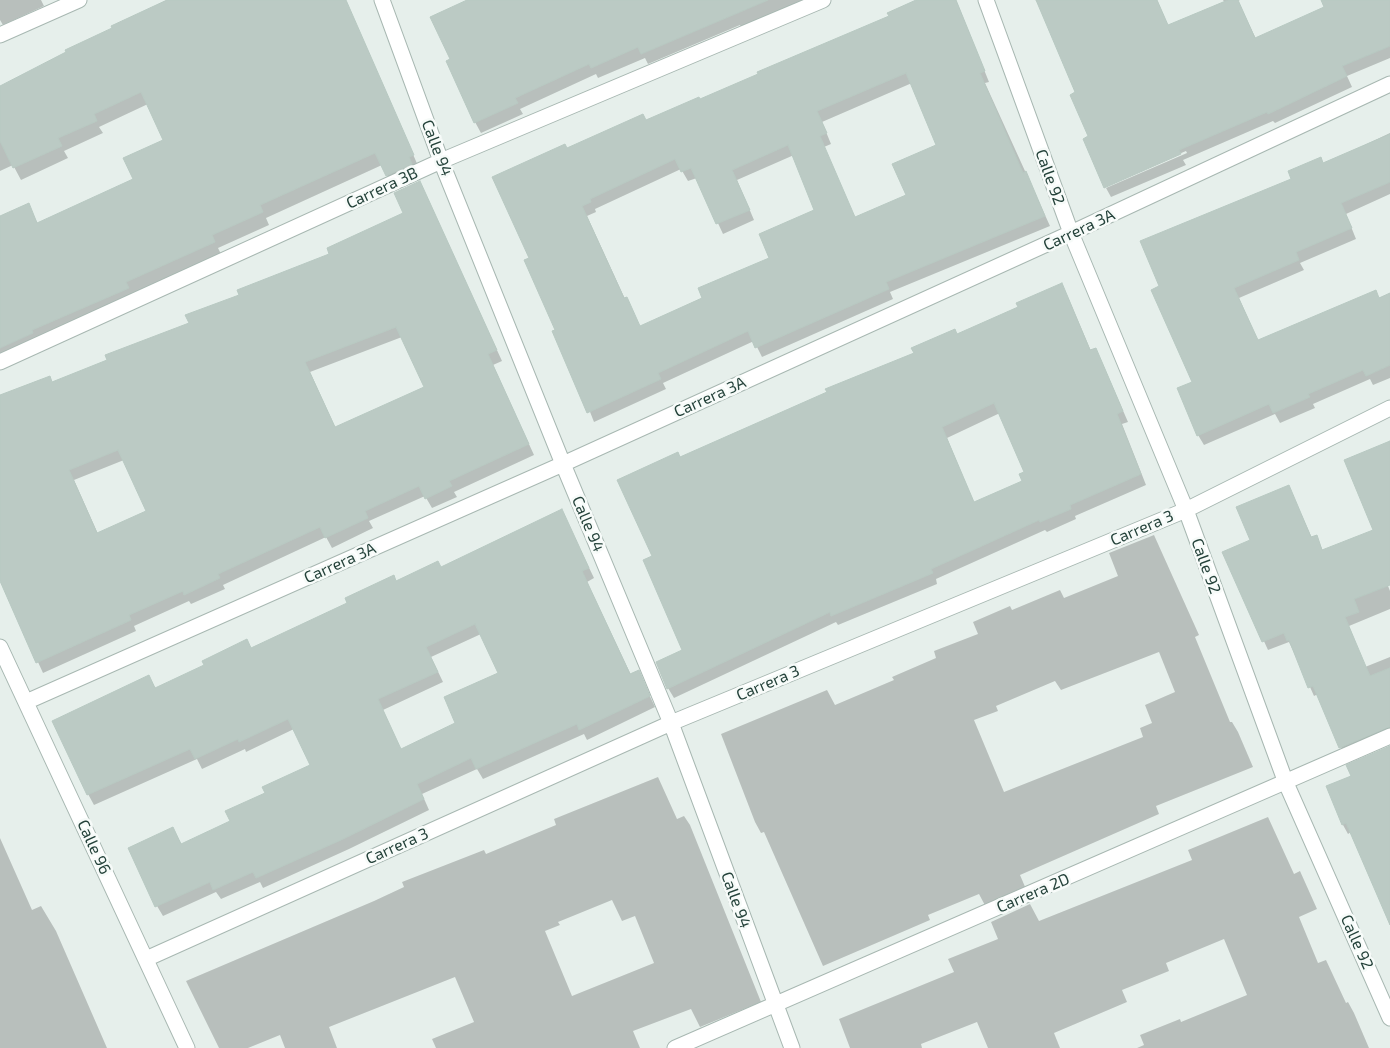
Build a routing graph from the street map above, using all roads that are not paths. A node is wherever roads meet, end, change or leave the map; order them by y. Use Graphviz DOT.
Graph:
graph roads {
  1 [pos="79,0"];
  2 [pos="382,0"];
  3 [pos="823,0"];
  4 [pos="986,0"];
  5 [pos="0,35"];
  6 [pos="1390,84"];
  7 [pos="441,161"];
  8 [pos="1071,234"];
  9 [pos="0,362"];
  10 [pos="1390,408"];
  11 [pos="563,464"];
  12 [pos="1186,510"];
  13 [pos="0,646"];
  14 [pos="26,702"];
  15 [pos="671,723"];
  16 [pos="1390,736"];
  17 [pos="1286,783"];
  18 [pos="146,959"];
  19 [pos="775,1004"];
  20 [pos="1390,1018"];
  21 [pos="187,1048"];
  22 [pos="675,1048"];
  23 [pos="792,1048"];
  1 -- 5 [label="street"];
  2 -- 7 [label="street, Calle 94"];
  3 -- 7 [label="street, Carrera 3B"];
  4 -- 8 [label="street, Calle 92"];
  6 -- 8 [label="street, Carrera 3A"];
  7 -- 9 [label="street, Carrera 3B"];
  7 -- 11 [label="street, Calle 94"];
  8 -- 11 [label="street, Carrera 3A"];
  8 -- 12 [label="street, Calle 92"];
  10 -- 12 [label="street, Carrera 3"];
  11 -- 14 [label="street, Carrera 3A"];
  11 -- 15 [label="street, Calle 94"];
  12 -- 15 [label="street, Carrera 3"];
  12 -- 17 [label="street, Calle 92"];
  13 -- 14 [label="street, Calle 96"];
  14 -- 18 [label="street, Calle 96"];
  15 -- 18 [label="street, Carrera 3"];
  15 -- 19 [label="street, Calle 94"];
  16 -- 17 [label="street, Carrera 2D"];
  17 -- 19 [label="street, Carrera 2D"];
  17 -- 20 [label="street, Calle 92"];
  18 -- 21 [label="street, Calle 96"];
  19 -- 22 [label="street, Carrera 2D"];
  19 -- 23 [label="street, Calle 94"];
}
